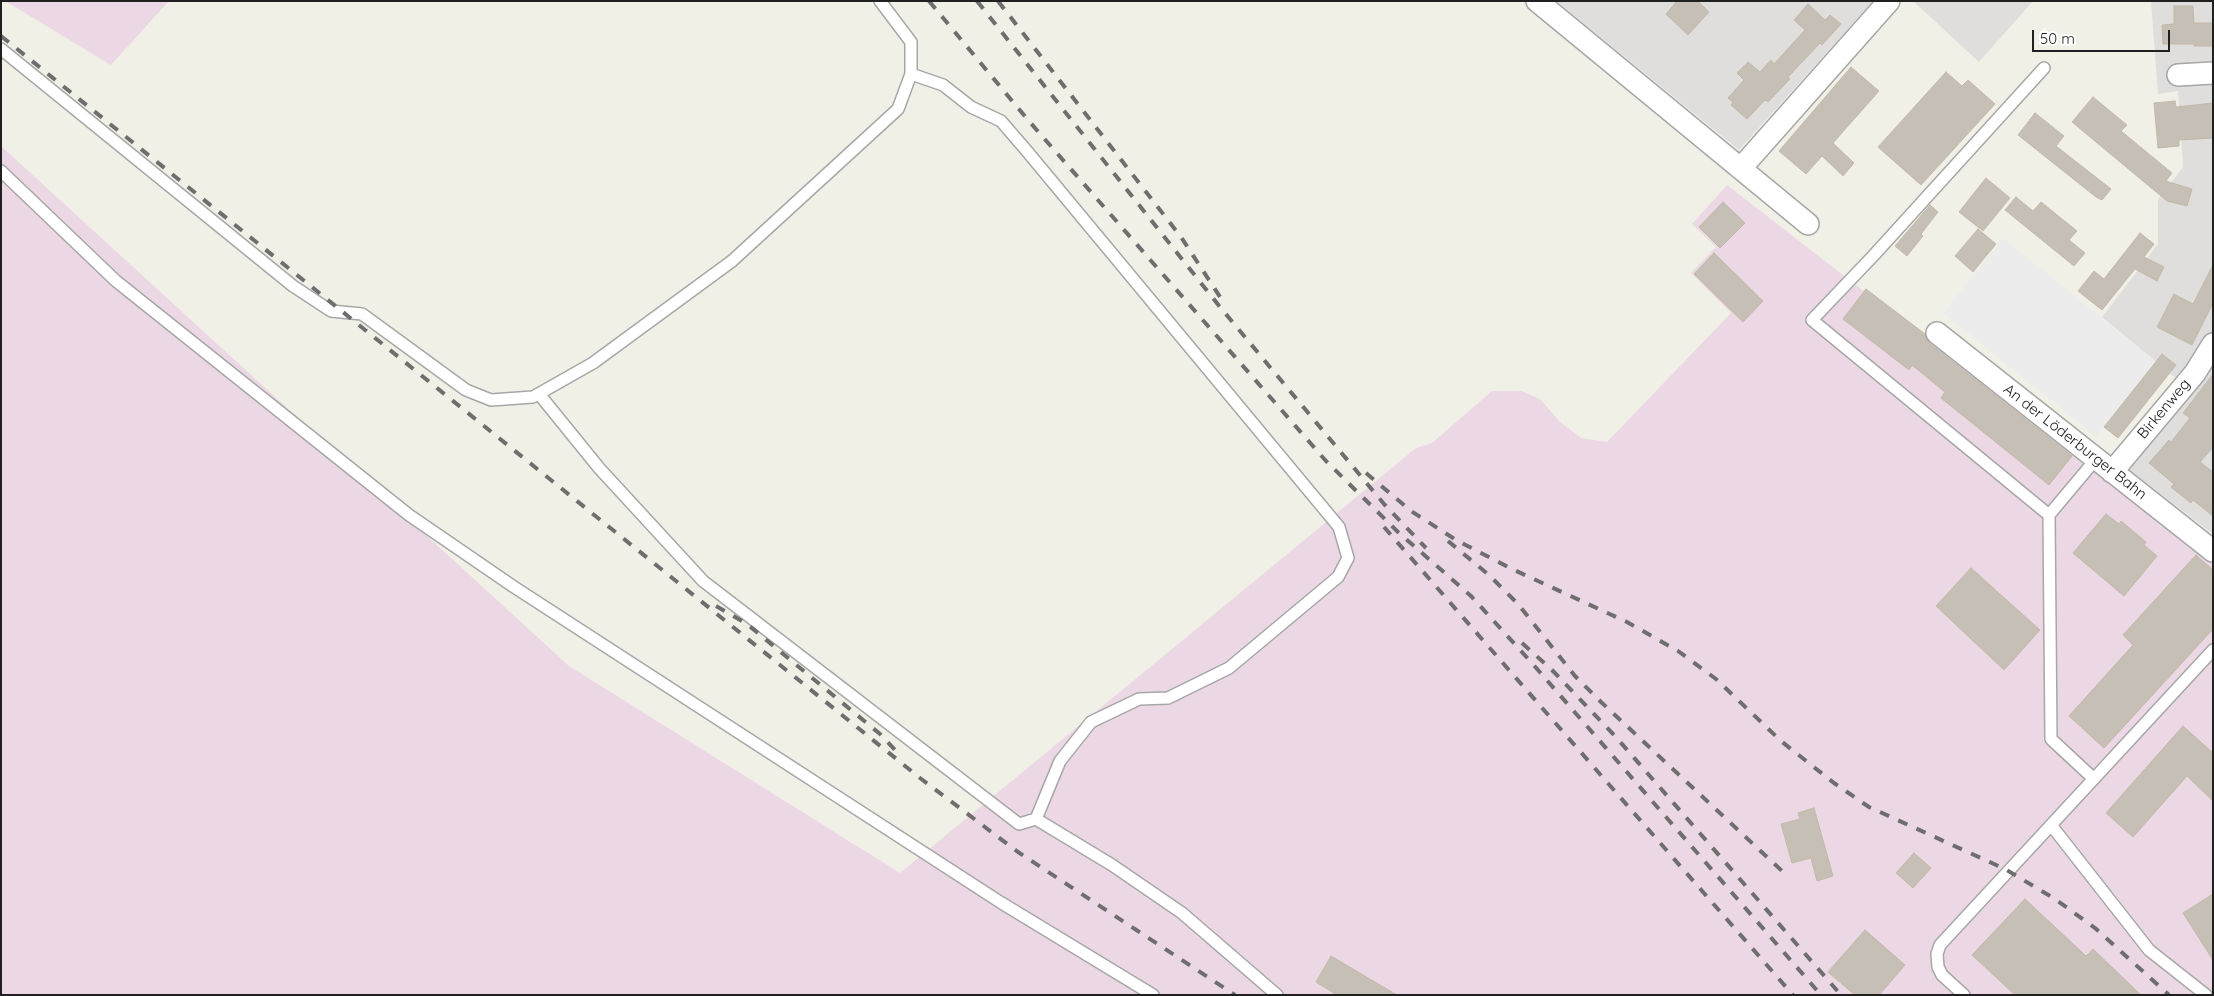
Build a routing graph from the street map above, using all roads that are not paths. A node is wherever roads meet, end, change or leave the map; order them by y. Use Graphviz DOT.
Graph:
graph roads {
  1 [pos="880,1"];
  2 [pos="1537,1"];
  3 [pos="1888,1"];
  4 [pos="1,49"];
  5 [pos="2044,68"];
  6 [pos="2213,73"];
  7 [pos="911,74"];
  8 [pos="2178,76"];
  9 [pos="1741,168"];
  10 [pos="1,171"];
  11 [pos="1808,224"];
  12 [pos="1937,333"];
  13 [pos="2213,344"];
  14 [pos="539,394"];
  15 [pos="2104,465"];
  16 [pos="2049,516"];
  17 [pos="2213,551"];
  18 [pos="2213,650"];
  19 [pos="2094,779"];
  20 [pos="1036,819"];
  21 [pos="2052,824"];
  22 [pos="1153,995"];
  23 [pos="1277,995"];
  24 [pos="1964,995"];
  25 [pos="2206,995"];
  1 -- 7 [label="lane"];
  2 -- 9 [label="street"];
  3 -- 9 [label="street"];
  4 -- 14 [label="lane"];
  5 -- 16 [label="lane"];
  6 -- 8 [label="street"];
  7 -- 14 [label="lane"];
  7 -- 20 [label="lane"];
  9 -- 11 [label="street"];
  10 -- 22 [label="lane"];
  12 -- 15 [label="street, An der Löderburger Bahn"];
  13 -- 15 [label="street, Birkenweg"];
  14 -- 20 [label="lane"];
  15 -- 16 [label="lane"];
  15 -- 17 [label="street, An der Löderburger Bahn"];
  16 -- 19 [label="lane"];
  18 -- 19 [label="lane"];
  19 -- 21 [label="lane"];
  20 -- 23 [label="lane"];
  21 -- 24 [label="lane"];
  21 -- 25 [label="lane"];
}
